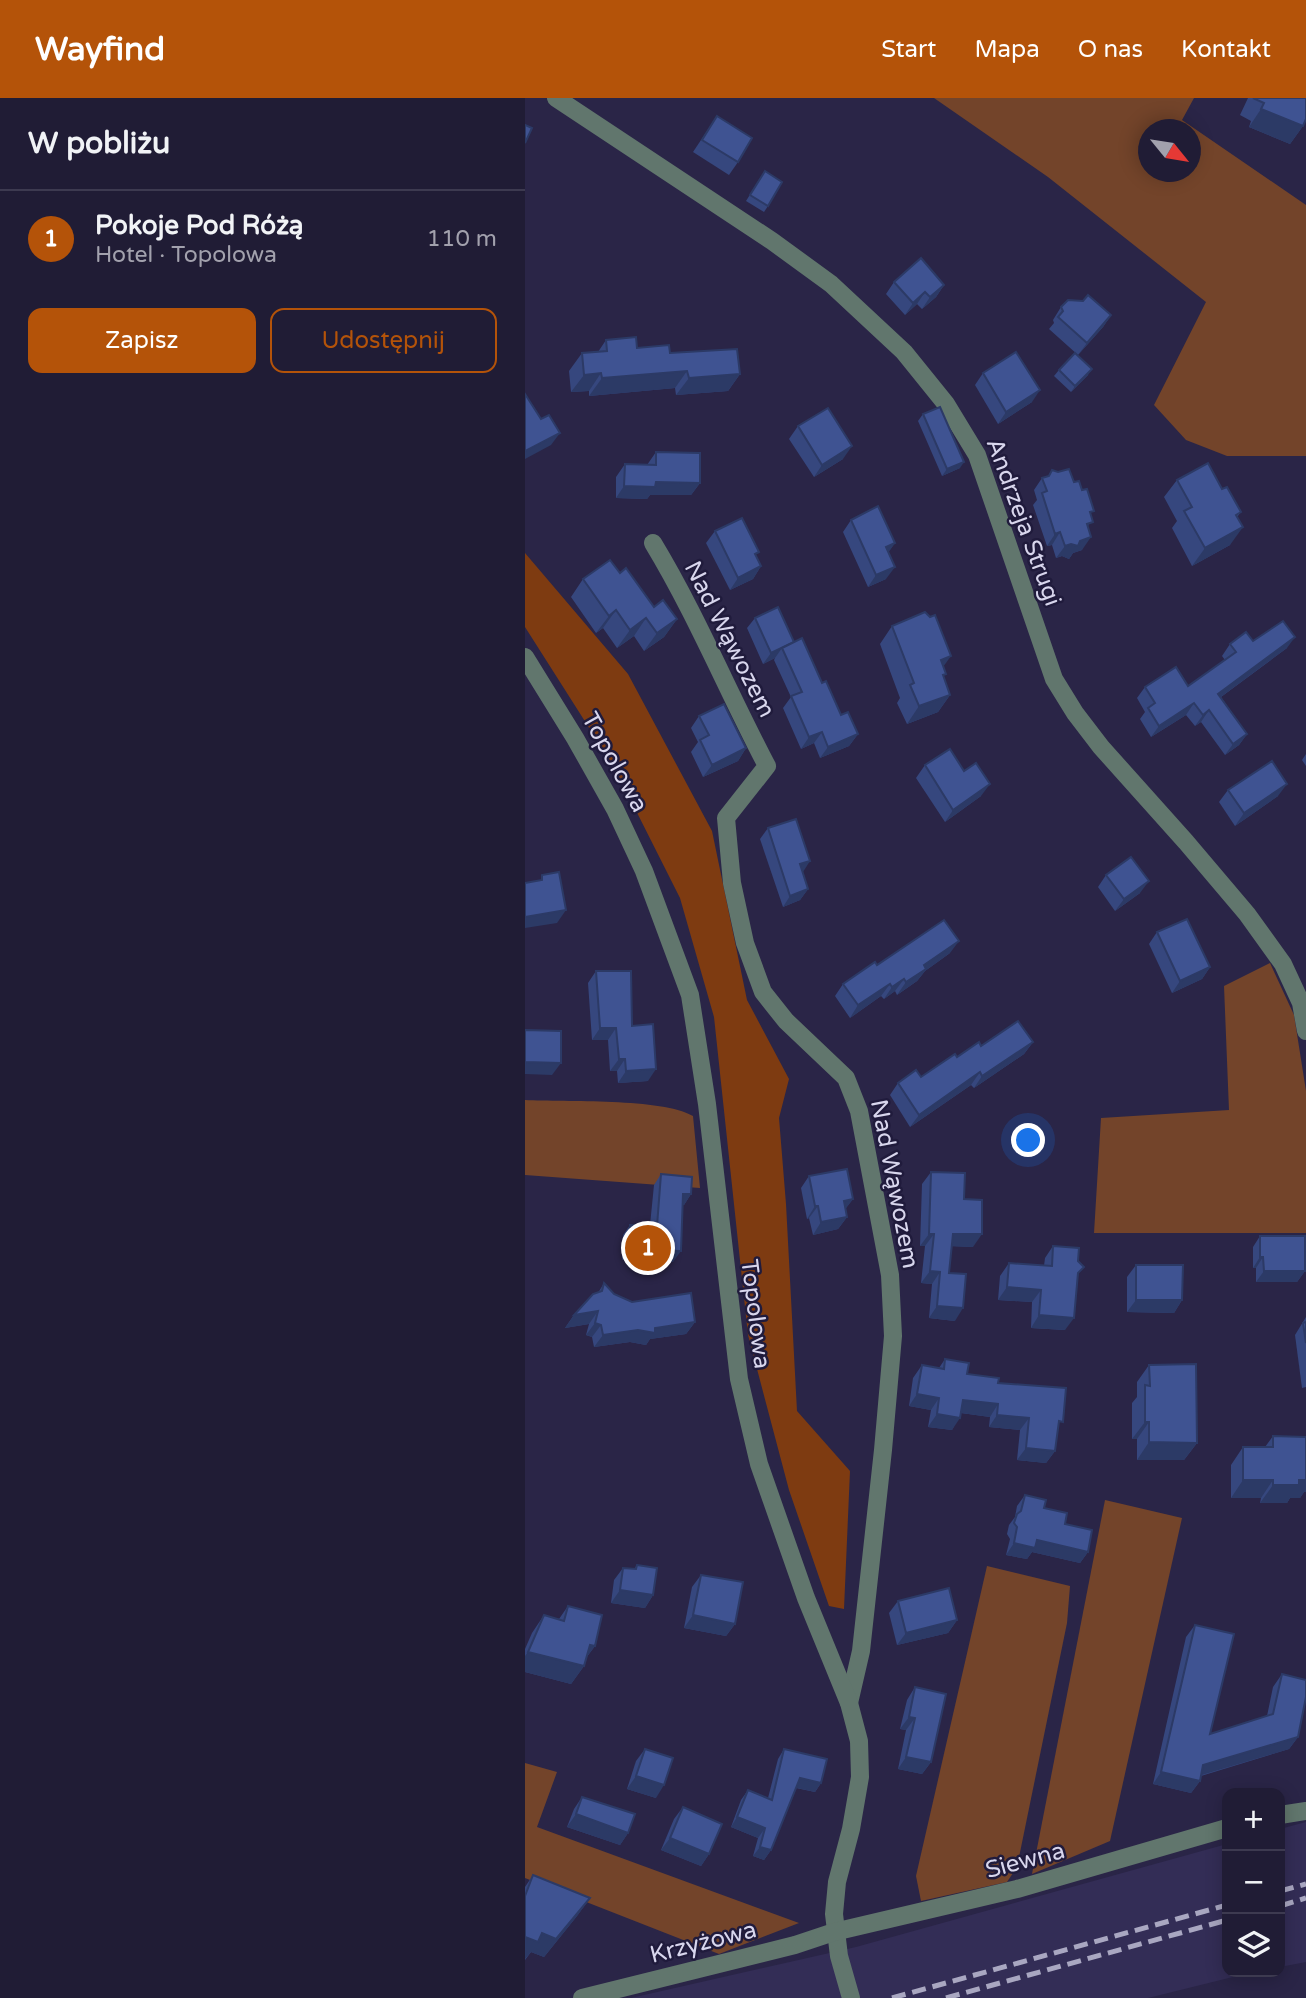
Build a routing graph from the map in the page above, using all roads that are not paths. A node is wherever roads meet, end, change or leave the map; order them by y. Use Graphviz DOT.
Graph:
graph roads {
  1 [pos="556,98"];
  2 [pos="653,543"];
  3 [pos="525,657"];
  4 [pos="1306,1031"];
  5 [pos="849,1703"];
  6 [pos="1306,1811"];
  7 [pos="1285,1814"];
  8 [pos="1222,1829"];
  9 [pos="834,1932"];
  10 [pos="850,1996"];
  11 [pos="582,1998"];
  1 -- 4 [label="street, Andrzeja Strugi"];
  2 -- 5 [label="street, Nad Wąwozem"];
  3 -- 5 [label="street, Topolowa"];
  5 -- 9 [label="street, Topolowa"];
  6 -- 7 [label="street"];
  8 -- 9 [label="street, Siewna"];
  9 -- 10 [label="street, Topolowa"];
  9 -- 11 [label="street, Krzyżowa"];
}
